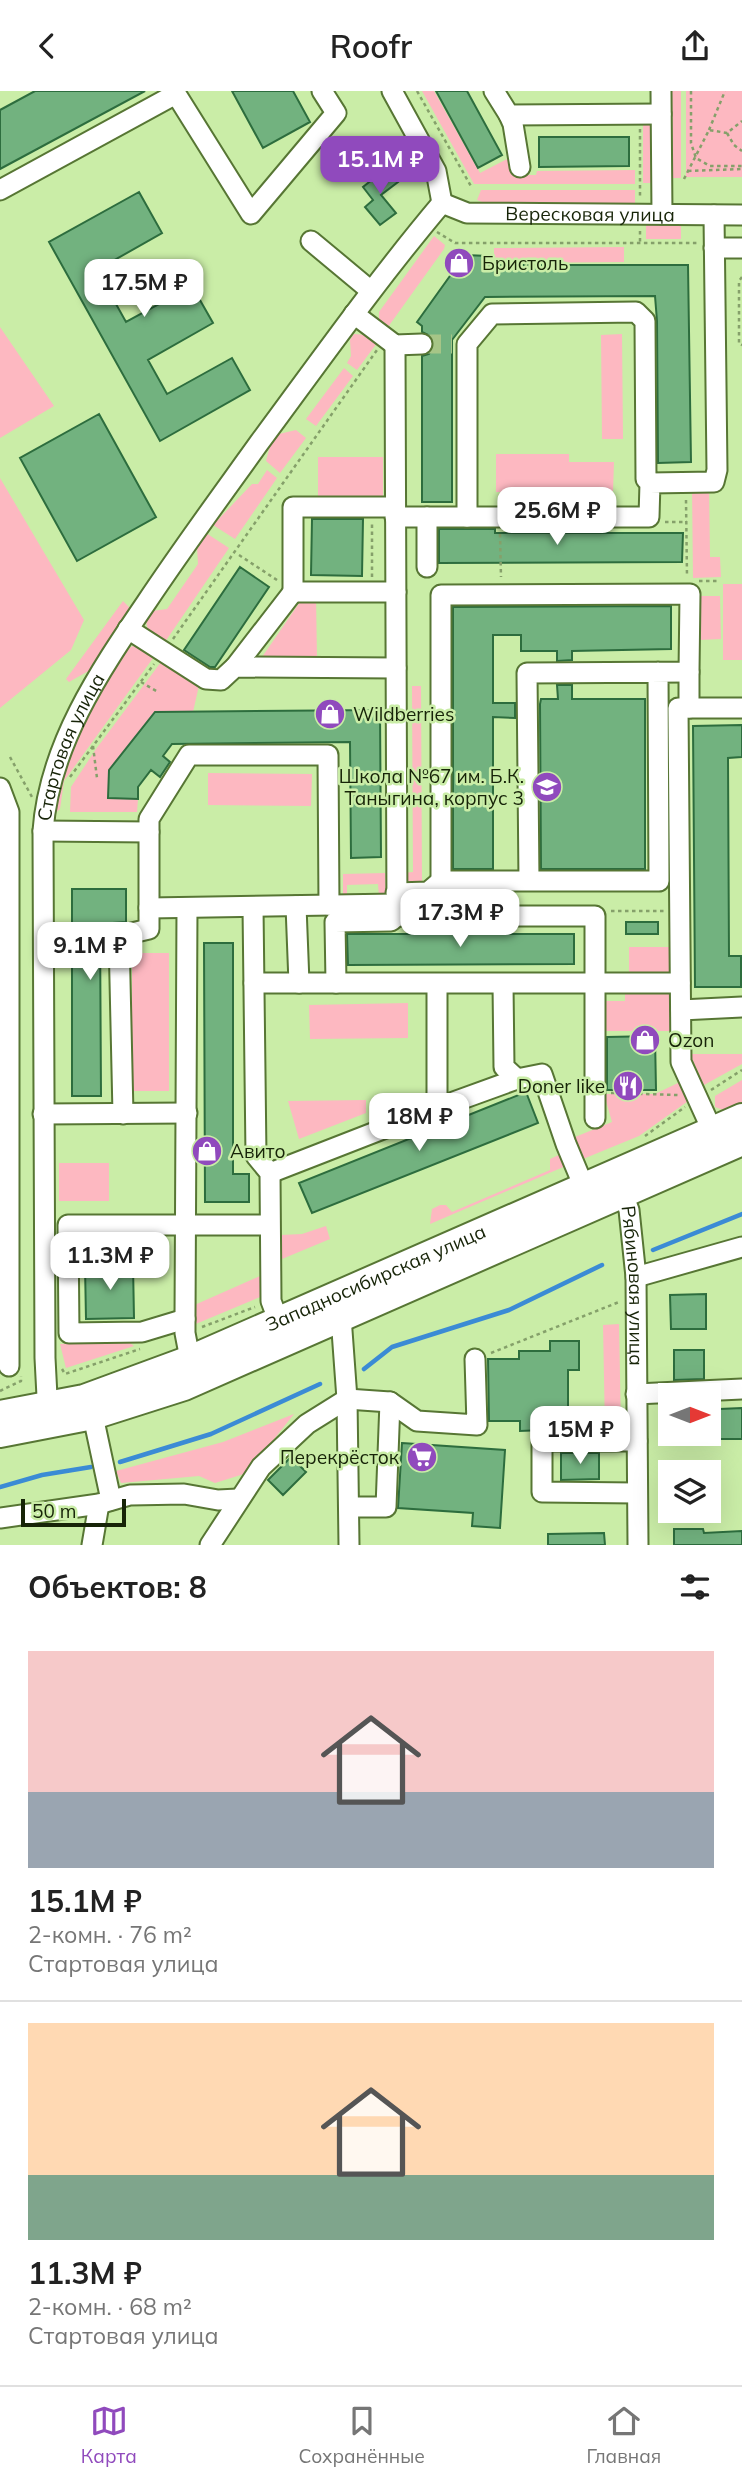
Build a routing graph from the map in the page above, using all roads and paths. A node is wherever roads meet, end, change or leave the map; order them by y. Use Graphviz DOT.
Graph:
graph roads {
  1 [pos="323,91"];
  2 [pos="392,91"];
  3 [pos="417,91"];
  4 [pos="494,91"];
  5 [pos="661,91"];
  6 [pos="691,91"];
  7 [pos="726,91"];
  8 [pos="662,114"];
  9 [pos="509,115"];
  10 [pos="639,115"];
  11 [pos="742,121"];
  12 [pos="709,130"];
  13 [pos="727,133"];
  14 [pos="742,151"];
  15 [pos="696,158"];
  16 [pos="520,167"];
  17 [pos="742,168"];
  18 [pos="688,171"];
  19 [pos="684,179"];
  20 [pos="472,188"];
  21 [pos="0,190"];
  22 [pos="442,203"];
  23 [pos="640,214"];
  24 [pos="662,214"];
  25 [pos="714,215"];
  26 [pos="742,215"];
  27 [pos="437,232"];
  28 [pos="311,241"];
  29 [pos="714,244"];
  30 [pos="640,245"];
  31 [pos="742,248"];
  32 [pos="742,277"];
  33 [pos="371,291"];
  34 [pos="354,314"];
  35 [pos="390,341"];
  36 [pos="422,344"];
  37 [pos="742,345"];
  38 [pos="650,482"];
  39 [pos="686,482"];
  40 [pos="395,512"];
  41 [pos="372,516"];
  42 [pos="427,517"];
  43 [pos="467,517"];
  44 [pos="239,555"];
  45 [pos="427,567"];
  46 [pos="687,581"];
  47 [pos="293,586"];
  48 [pos="396,587"];
  49 [pos="128,629"];
  50 [pos="164,652"];
  51 [pos="234,667"];
  52 [pos="396,668"];
  53 [pos="690,672"];
  54 [pos="658,673"];
  55 [pos="141,682"];
  56 [pos="158,691"];
  57 [pos="689,708"];
  58 [pos="742,708"];
  59 [pos="93,746"];
  60 [pos="9,757"];
  61 [pos="97,778"];
  62 [pos="65,784"];
  63 [pos="0,788"];
  64 [pos="9,812"];
  65 [pos="43,831"];
  66 [pos="149,832"];
  67 [pos="441,881"];
  68 [pos="529,881"];
  69 [pos="396,904"];
  70 [pos="329,905"];
  71 [pos="296,906"];
  72 [pos="253,907"];
  73 [pos="149,908"];
  74 [pos="187,908"];
  75 [pos="672,911"];
  76 [pos="595,926"];
  77 [pos="254,983"];
  78 [pos="299,983"];
  79 [pos="336,983"];
  80 [pos="595,983"];
  81 [pos="680,983"];
  82 [pos="437,984"];
  83 [pos="503,984"];
  84 [pos="742,1007"];
  85 [pos="681,1010"];
  86 [pos="742,1070"];
  87 [pos="517,1079"];
  88 [pos="603,1093"];
  89 [pos="698,1097"];
  90 [pos="437,1108"];
  91 [pos="187,1113"];
  92 [pos="43,1114"];
  93 [pos="123,1114"];
  94 [pos="742,1117"];
  95 [pos="595,1118"];
  96 [pos="712,1130"];
  97 [pos="638,1142"];
  98 [pos="742,1142"];
  99 [pos="270,1173"];
  100 [pos="584,1187"];
  101 [pos="623,1194"];
  102 [pos="186,1225"];
  103 [pos="269,1225"];
  104 [pos="742,1247"];
  105 [pos="636,1286"];
  106 [pos="275,1311"];
  107 [pos="341,1317"];
  108 [pos="185,1326"];
  109 [pos="148,1347"];
  110 [pos="190,1359"];
  111 [pos="475,1359"];
  112 [pos="9,1366"];
  113 [pos="60,1366"];
  114 [pos="742,1389"];
  115 [pos="636,1394"];
  116 [pos="347,1399"];
  117 [pos="390,1402"];
  118 [pos="0,1414"];
  119 [pos="48,1416"];
  120 [pos="93,1416"];
  121 [pos="0,1434"];
  122 [pos="637,1441"];
  123 [pos="636,1493"];
  124 [pos="238,1499"];
  125 [pos="105,1502"];
  126 [pos="349,1507"];
  127 [pos="0,1518"];
  128 [pos="92,1545"];
  129 [pos="210,1545"];
  130 [pos="349,1545"];
  131 [pos="638,1545"];
  1 -- 21 [label="street"];
  2 -- 22 [label="street"];
  3 -- 20 [label="path"];
  4 -- 9 [label="street"];
  5 -- 8 [label="street"];
  6 -- 15 [label="path"];
  7 -- 12 [label="path"];
  8 -- 10 [label="street"];
  8 -- 24 [label="street"];
  9 -- 10 [label="street"];
  9 -- 16 [label="street"];
  10 -- 23 [label="path"];
  11 -- 13 [label="path"];
  12 -- 13 [label="path"];
  12 -- 15 [label="path"];
  13 -- 14 [label="path"];
  15 -- 17 [label="path"];
  15 -- 18 [label="path"];
  17 -- 18 [label="path"];
  18 -- 19 [label="path"];
  22 -- 23 [label="street, Вересковая улица"];
  22 -- 33 [label="street, Стартовая улица"];
  23 -- 24 [label="street, Вересковая улица"];
  23 -- 30 [label="path"];
  24 -- 25 [label="street, Вересковая улица"];
  25 -- 26 [label="street, Вересковая улица"];
  25 -- 29 [label="street"];
  27 -- 30 [label="path"];
  28 -- 33 [label="street"];
  29 -- 30 [label="path"];
  29 -- 31 [label="street"];
  29 -- 39 [label="street"];
  32 -- 37 [label="path"];
  33 -- 34 [label="street, Стартовая улица"];
  34 -- 35 [label="street"];
  34 -- 49 [label="street, Стартовая улица"];
  35 -- 36 [label="street"];
  35 -- 40 [label="street"];
  35 -- 50 [label="path"];
  38 -- 39 [label="street"];
  38 -- 43 [label="street"];
  38 -- 43 [label="street"];
  39 -- 46 [label="path"];
  40 -- 42 [label="street"];
  40 -- 47 [label="street"];
  40 -- 48 [label="street"];
  41 -- 48 [label="path"];
  42 -- 43 [label="street"];
  42 -- 45 [label="street"];
  44 -- 47 [label="path"];
  47 -- 48 [label="street"];
  47 -- 51 [label="street"];
  48 -- 52 [label="street"];
  49 -- 50 [label="street"];
  49 -- 65 [label="street, Стартовая улица"];
  50 -- 51 [label="street"];
  50 -- 55 [label="path"];
  51 -- 52 [label="street"];
  52 -- 69 [label="street"];
  53 -- 54 [label="street"];
  53 -- 57 [label="street"];
  53 -- 67 [label="street"];
  54 -- 68 [label="street"];
  54 -- 68 [label="street"];
  55 -- 56 [label="path"];
  55 -- 59 [label="path"];
  57 -- 58 [label="street"];
  57 -- 81 [label="street"];
  59 -- 61 [label="path"];
  59 -- 62 [label="path"];
  60 -- 64 [label="path"];
  63 -- 64 [label="street"];
  64 -- 112 [label="street"];
  65 -- 66 [label="street"];
  65 -- 92 [label="street, Стартовая улица"];
  66 -- 70 [label="street"];
  66 -- 73 [label="street"];
  67 -- 68 [label="street"];
  67 -- 69 [label="street"];
  69 -- 70 [label="street"];
  69 -- 76 [label="street"];
  69 -- 79 [label="street"];
  70 -- 71 [label="street"];
  71 -- 72 [label="street"];
  71 -- 78 [label="street"];
  72 -- 74 [label="street"];
  72 -- 77 [label="street"];
  73 -- 74 [label="street"];
  73 -- 93 [label="street"];
  74 -- 91 [label="street"];
  75 -- 76 [label="path"];
  76 -- 80 [label="street"];
  77 -- 78 [label="street"];
  77 -- 99 [label="street"];
  78 -- 79 [label="street"];
  79 -- 82 [label="street"];
  80 -- 81 [label="street"];
  80 -- 83 [label="street"];
  80 -- 95 [label="street"];
  81 -- 85 [label="street"];
  82 -- 83 [label="street"];
  82 -- 90 [label="street"];
  83 -- 87 [label="street"];
  84 -- 85 [label="street"];
  85 -- 89 [label="street"];
  86 -- 89 [label="path"];
  87 -- 90 [label="street"];
  87 -- 100 [label="street"];
  88 -- 89 [label="path"];
  89 -- 96 [label="street"];
  89 -- 97 [label="path"];
  90 -- 99 [label="street"];
  91 -- 93 [label="street"];
  91 -- 102 [label="street"];
  92 -- 93 [label="street"];
  92 -- 119 [label="street, Стартовая улица"];
  94 -- 96 [label="main road, Западносибирская улица"];
  96 -- 100 [label="main road, Западносибирская улица"];
  98 -- 101 [label="main road, Западносибирская улица"];
  99 -- 103 [label="street"];
  100 -- 106 [label="main road, Западносибирская улица"];
  101 -- 105 [label="street, Рябиновая улица"];
  101 -- 107 [label="main road, Западносибирская улица"];
  102 -- 103 [label="street"];
  102 -- 108 [label="street"];
  102 -- 108 [label="street"];
  103 -- 106 [label="street"];
  104 -- 105 [label="street"];
  105 -- 111 [label="path"];
  105 -- 115 [label="street, Рябиновая улица"];
  106 -- 108 [label="path"];
  106 -- 110 [label="main road, Западносибирская улица"];
  107 -- 116 [label="street"];
  107 -- 120 [label="main road, Западносибирская улица"];
  108 -- 110 [label="street"];
  109 -- 113 [label="path"];
  110 -- 119 [label="main road, Западносибирская улица"];
  111 -- 117 [label="street"];
  114 -- 115 [label="street"];
  115 -- 122 [label="street, Рябиновая улица"];
  116 -- 117 [label="street"];
  116 -- 124 [label="street"];
  116 -- 126 [label="street"];
  117 -- 126 [label="street"];
  118 -- 119 [label="main road, Западносибирская улица"];
  119 -- 120 [label="main road, Западносибирская улица"];
  119 -- 121 [label="main road, Западносибирская улица"];
  120 -- 125 [label="street"];
  122 -- 123 [label="street, Рябиновая улица"];
  122 -- 123 [label="street"];
  123 -- 131 [label="street, Рябиновая улица"];
  124 -- 125 [label="street"];
  124 -- 129 [label="street"];
  125 -- 127 [label="street"];
  125 -- 128 [label="street"];
  126 -- 130 [label="street"];
}
